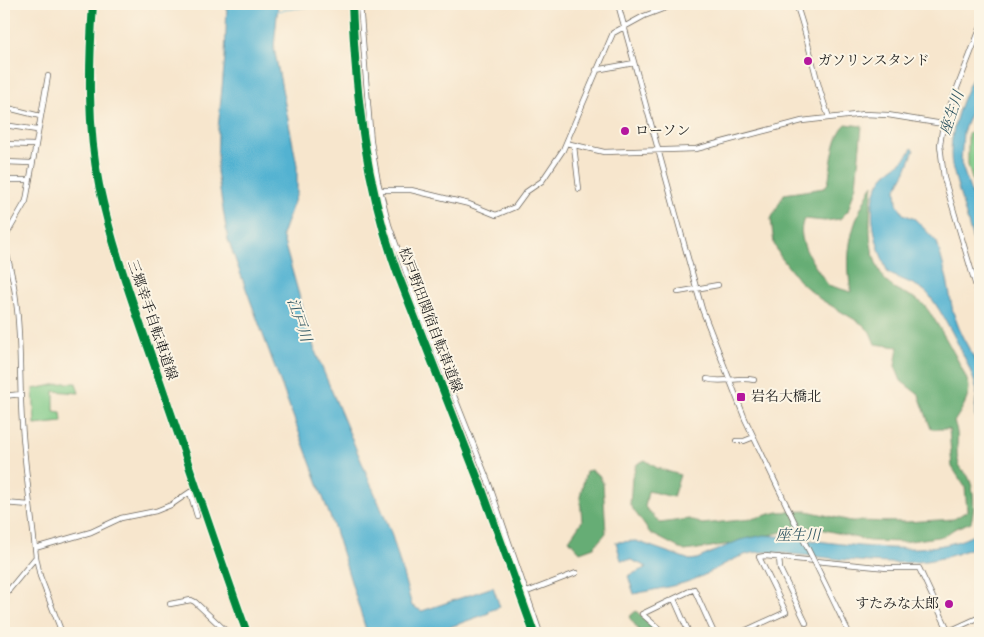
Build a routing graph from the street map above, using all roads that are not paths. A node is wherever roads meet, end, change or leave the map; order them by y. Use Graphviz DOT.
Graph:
graph roads {
  1 [pos="360,4"];
  2 [pos="618,4"];
  3 [pos="676,4"];
  4 [pos="796,4"];
  5 [pos="624,27"];
  6 [pos="980,29"];
  7 [pos="634,63"];
  8 [pos="596,70"];
  9 [pos="48,76"];
  10 [pos="4,107"];
  11 [pos="40,116"];
  12 [pos="829,117"];
  13 [pos="943,124"];
  14 [pos="4,125"];
  15 [pos="37,130"];
  16 [pos="566,143"];
  17 [pos="4,144"];
  18 [pos="34,145"];
  19 [pos="574,146"];
  20 [pos="658,151"];
  21 [pos="4,162"];
  22 [pos="32,163"];
  23 [pos="4,180"];
  24 [pos="29,180"];
  25 [pos="578,189"];
  26 [pos="379,190"];
  27 [pos="4,240"];
  28 [pos="4,245"];
  29 [pos="718,285"];
  30 [pos="696,289"];
  31 [pos="678,292"];
  32 [pos="980,300"];
  33 [pos="707,379"];
  34 [pos="728,380"];
  35 [pos="754,380"];
  36 [pos="21,394"];
  37 [pos="4,396"];
  38 [pos="980,435"];
  39 [pos="754,437"];
  40 [pos="736,441"];
  41 [pos="770,453"];
  42 [pos="762,455"];
  43 [pos="980,466"];
  44 [pos="4,503"];
  45 [pos="30,505"];
  46 [pos="197,516"];
  47 [pos="35,548"];
  48 [pos="36,557"];
  49 [pos="779,557"];
  50 [pos="576,573"];
  51 [pos="527,592"];
  52 [pos="4,596"];
  53 [pos="674,599"];
  54 [pos="170,604"];
  55 [pos="980,617"];
  56 [pos="806,623"];
  57 [pos="755,626"];
  58 [pos="947,632"];
  59 [pos="62,633"];
  60 [pos="228,633"];
  61 [pos="540,633"];
  62 [pos="664,633"];
  63 [pos="689,633"];
  64 [pos="714,633"];
  65 [pos="740,633"];
  66 [pos="759,633"];
  67 [pos="849,633"];
  1 -- 26 [label="street"];
  2 -- 5 [label="street"];
  3 -- 5 [label="street"];
  4 -- 12 [label="street"];
  5 -- 7 [label="street"];
  5 -- 8 [label="street"];
  6 -- 13 [label="street"];
  7 -- 8 [label="street"];
  7 -- 20 [label="street"];
  8 -- 16 [label="street"];
  9 -- 11 [label="street"];
  10 -- 11 [label="street"];
  11 -- 15 [label="street"];
  12 -- 13 [label="street"];
  12 -- 20 [label="street"];
  13 -- 32 [label="street"];
  14 -- 15 [label="street"];
  15 -- 18 [label="street"];
  16 -- 19 [label="street"];
  16 -- 26 [label="street"];
  17 -- 18 [label="street"];
  18 -- 22 [label="street"];
  19 -- 20 [label="street"];
  19 -- 25 [label="street"];
  20 -- 30 [label="street"];
  21 -- 22 [label="street"];
  22 -- 24 [label="street"];
  23 -- 24 [label="street"];
  24 -- 27 [label="street"];
  26 -- 51 [label="street"];
  28 -- 36 [label="street"];
  29 -- 30 [label="street"];
  30 -- 31 [label="street"];
  30 -- 34 [label="street"];
  33 -- 34 [label="street"];
  34 -- 35 [label="street"];
  34 -- 39 [label="street"];
  36 -- 37 [label="street"];
  36 -- 45 [label="street"];
  38 -- 43 [label="street"];
  39 -- 40 [label="street"];
  39 -- 42 [label="street"];
  41 -- 42 [label="street"];
  42 -- 67 [label="street, bridge"];
  44 -- 45 [label="street"];
  45 -- 47 [label="street"];
  46 -- 47 [label="street"];
  47 -- 48 [label="street"];
  48 -- 52 [label="street"];
  48 -- 59 [label="street"];
  49 -- 56 [label="street"];
  49 -- 57 [label="street"];
  49 -- 58 [label="street"];
  50 -- 51 [label="street"];
  51 -- 61 [label="street"];
  53 -- 62 [label="street"];
  53 -- 63 [label="street"];
  53 -- 64 [label="street"];
  54 -- 60 [label="street"];
  55 -- 58 [label="street"];
  57 -- 65 [label="street"];
  57 -- 66 [label="street"];
}
